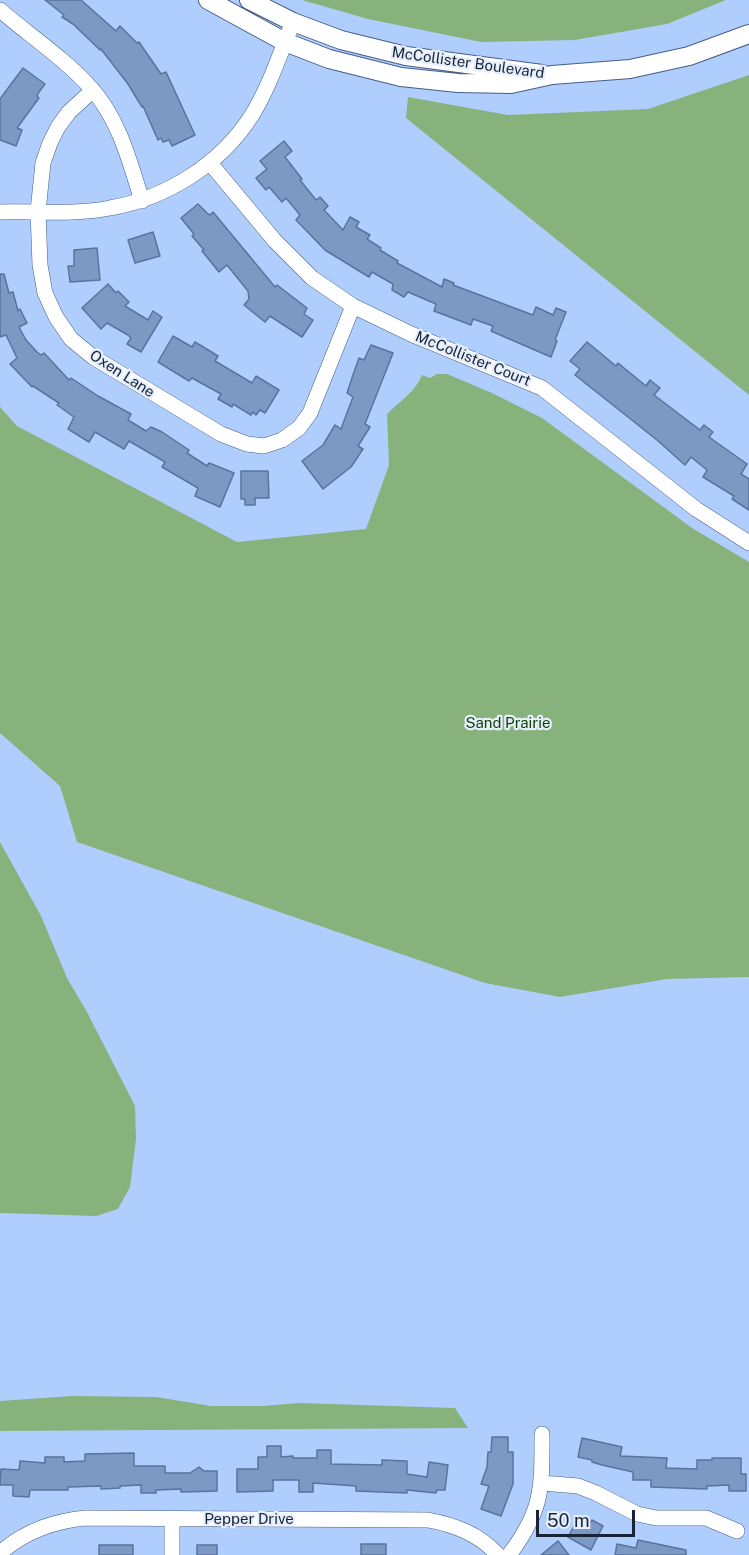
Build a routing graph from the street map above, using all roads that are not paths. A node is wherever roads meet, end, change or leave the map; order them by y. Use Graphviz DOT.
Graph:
graph roads {
  1 [pos="208,0"];
  2 [pos="249,0"];
  3 [pos="0,10"];
  4 [pos="293,22"];
  5 [pos="749,34"];
  6 [pos="285,42"];
  7 [pos="552,75"];
  8 [pos="93,90"];
  9 [pos="210,163"];
  10 [pos="142,201"];
  11 [pos="38,211"];
  12 [pos="0,212"];
  13 [pos="353,306"];
  14 [pos="749,543"];
  15 [pos="542,1434"];
  16 [pos="542,1483"];
  17 [pos="172,1519"];
  18 [pos="737,1532"];
  19 [pos="0,1553"];
  20 [pos="172,1555"];
  21 [pos="498,1555"];
  22 [pos="509,1555"];
  1 -- 6 [label="street, McCollister Boulevard"];
  2 -- 4 [label="street, McCollister Boulevard"];
  3 -- 8 [label="street"];
  4 -- 6 [label="street"];
  4 -- 7 [label="street, McCollister Boulevard"];
  5 -- 7 [label="street, McCollister Boulevard"];
  6 -- 7 [label="street, McCollister Boulevard"];
  6 -- 9 [label="street"];
  8 -- 10 [label="street"];
  8 -- 11 [label="street, Oxen Lane"];
  9 -- 10 [label="street"];
  9 -- 13 [label="street, McCollister Court"];
  10 -- 11 [label="street"];
  11 -- 12 [label="street"];
  11 -- 13 [label="street, Oxen Lane"];
  13 -- 14 [label="street, McCollister Court"];
  15 -- 16 [label="street"];
  16 -- 18 [label="street"];
  16 -- 22 [label="street"];
  17 -- 19 [label="street, Pepper Drive"];
  17 -- 20 [label="street"];
  17 -- 21 [label="street, Pepper Drive"];
}
